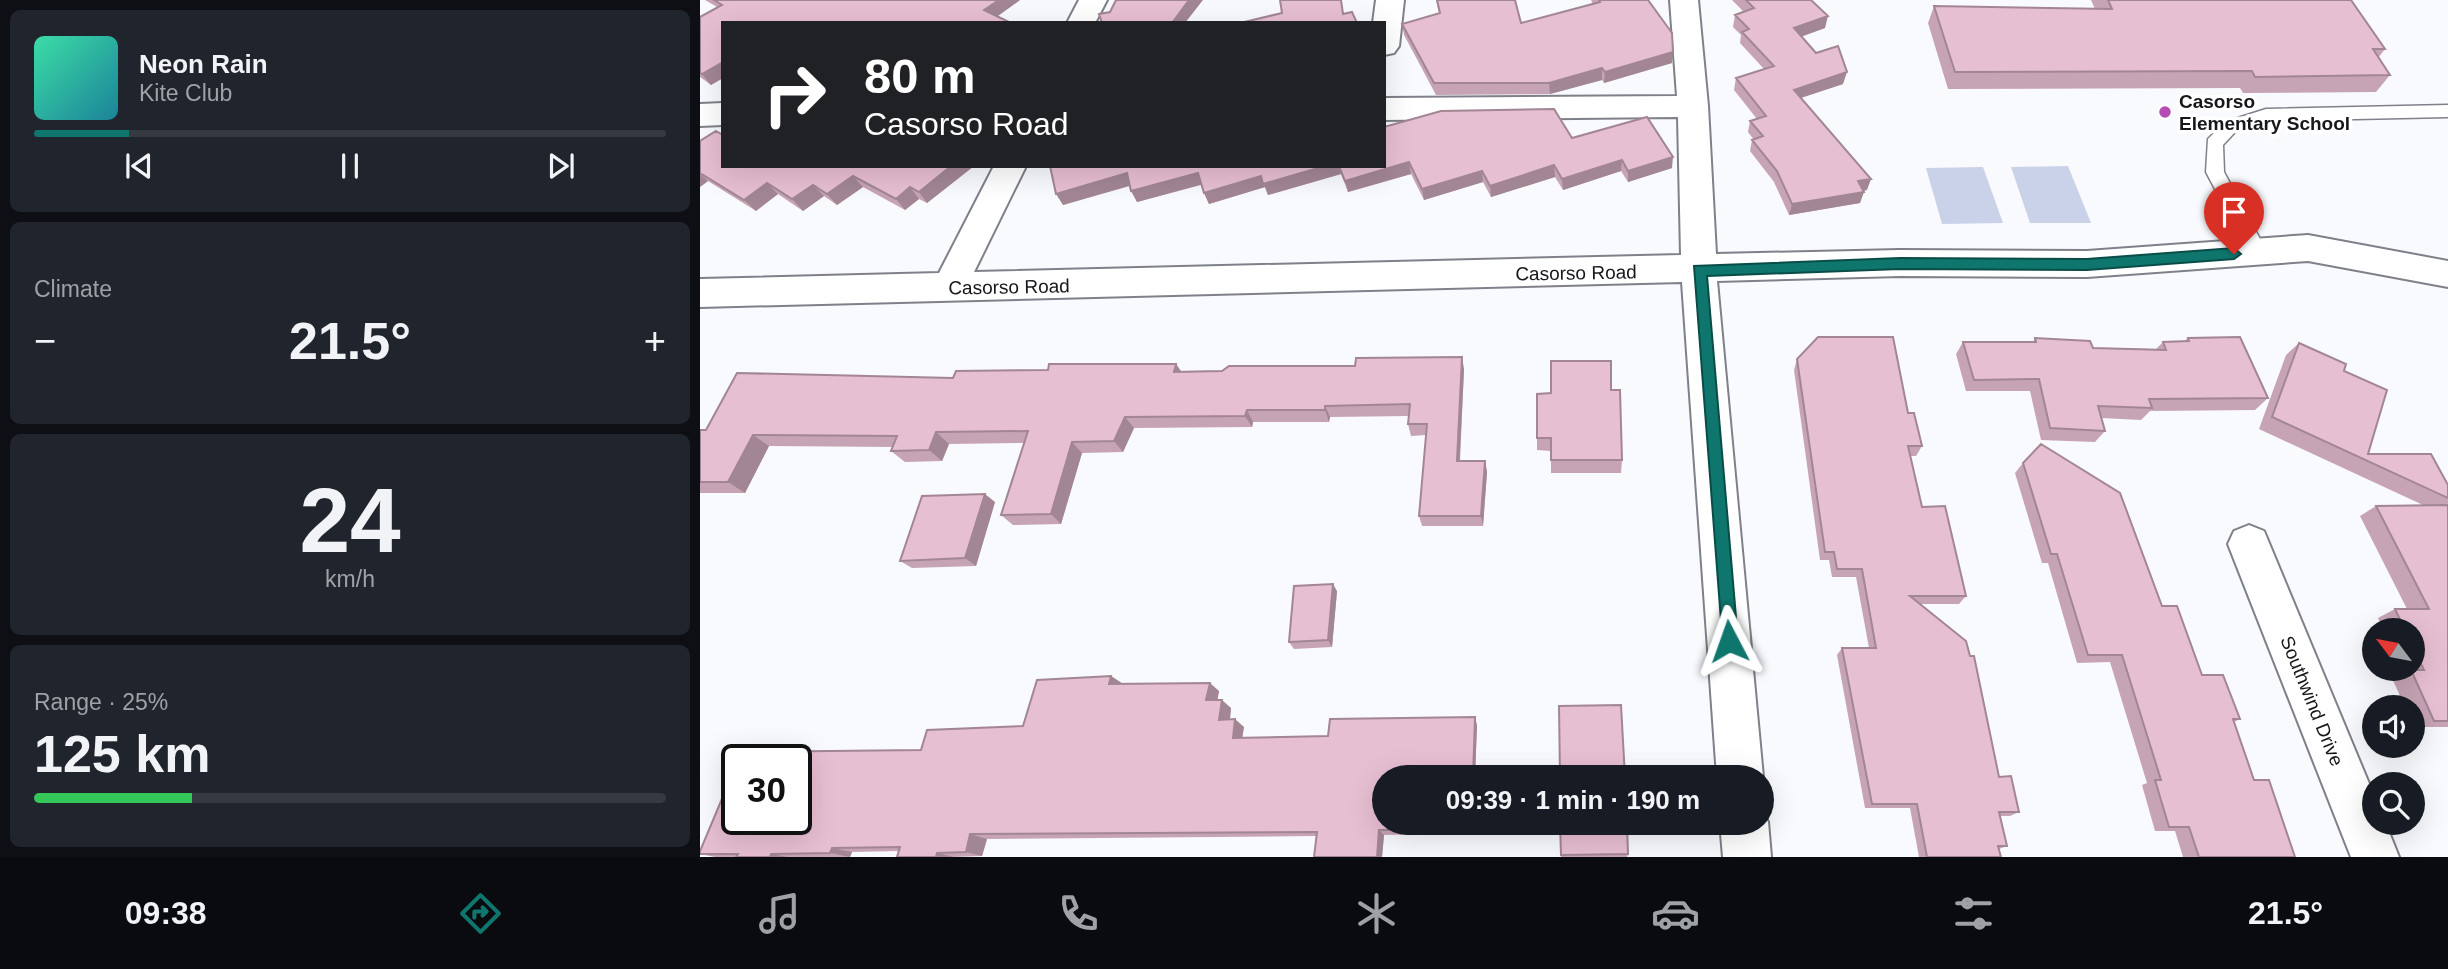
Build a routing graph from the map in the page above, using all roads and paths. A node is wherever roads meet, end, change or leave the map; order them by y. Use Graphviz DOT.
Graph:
graph roads {
  1 [pos="1093,0"];
  2 [pos="1390,0"];
  3 [pos="1684,0"];
  4 [pos="1083,21"];
  5 [pos="1386,31"];
  6 [pos="1693,106"];
  7 [pos="1386,109"];
  8 [pos="2448,111"];
  9 [pos="721,114"];
  10 [pos="700,115"];
  11 [pos="1009,168"];
  12 [pos="2258,252"];
  13 [pos="1699,270"];
  14 [pos="2448,274"];
  15 [pos="949,288"];
  16 [pos="700,293"];
  17 [pos="2249,544"];
  18 [pos="1739,765"];
  19 [pos="1745,835"];
  20 [pos="1747,857"];
  21 [pos="2375,857"];
  1 -- 4 [label="street"];
  2 -- 5 [label="street"];
  3 -- 6 [label="street"];
  6 -- 7 [label="street"];
  6 -- 13 [label="street"];
  8 -- 12 [label="lane"];
  9 -- 10 [label="street"];
  11 -- 15 [label="street"];
  12 -- 13 [label="street, Casorso Road"];
  12 -- 14 [label="street, Casorso Road"];
  13 -- 15 [label="street, Casorso Road"];
  13 -- 18 [label="street"];
  15 -- 16 [label="street, Casorso Road"];
  17 -- 21 [label="street, Southwind Drive"];
  19 -- 20 [label="street"];
}
